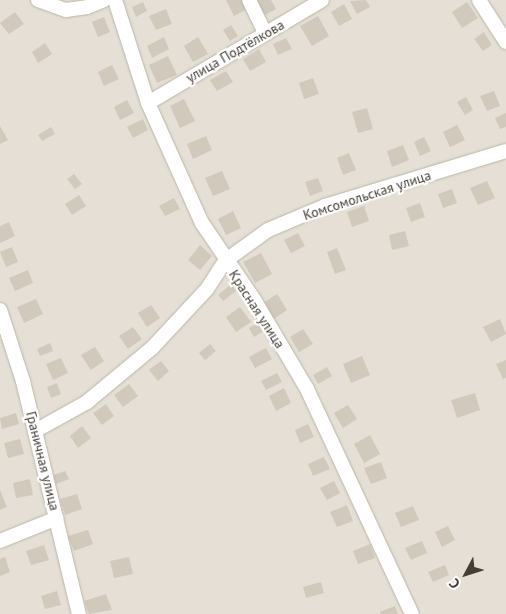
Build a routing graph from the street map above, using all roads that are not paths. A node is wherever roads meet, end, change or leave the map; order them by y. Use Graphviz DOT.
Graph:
graph roads {
  1 [pos="38,0"];
  2 [pos="104,0"];
  3 [pos="115,0"];
  4 [pos="249,0"];
  5 [pos="322,0"];
  6 [pos="479,0"];
  7 [pos="265,33"];
  8 [pos="506,42"];
  9 [pos="148,103"];
  10 [pos="506,151"];
  11 [pos="225,261"];
  12 [pos="0,310"];
  13 [pos="34,431"];
  14 [pos="57,518"];
  15 [pos="0,541"];
  16 [pos="79,614"];
  17 [pos="412,614"];
  1 -- 2 [label="street"];
  3 -- 9 [label="street, Красная улица"];
  4 -- 7 [label="street"];
  5 -- 7 [label="street, улица Подтёлкова"];
  6 -- 8 [label="street"];
  7 -- 9 [label="street, улица Подтёлкова"];
  9 -- 11 [label="street, Красная улица"];
  10 -- 11 [label="street, Комсомольская улица"];
  11 -- 13 [label="street, Комсомольская улица"];
  11 -- 17 [label="street, Красная улица"];
  12 -- 13 [label="street, Граничная улица"];
  13 -- 14 [label="street, Граничная улица"];
  14 -- 15 [label="street"];
  14 -- 16 [label="street, Граничная улица"];
}
